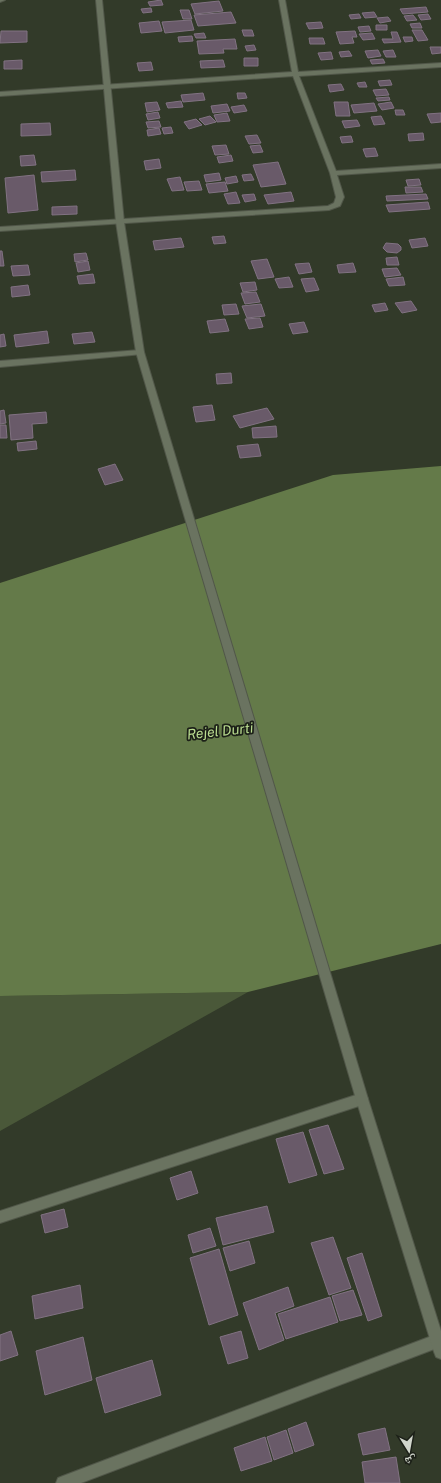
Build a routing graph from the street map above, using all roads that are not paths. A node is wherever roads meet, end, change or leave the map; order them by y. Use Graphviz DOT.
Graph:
graph roads {
  1 [pos="99,0"];
  2 [pos="282,0"];
  3 [pos="441,66"];
  4 [pos="295,74"];
  5 [pos="107,86"];
  6 [pos="0,94"];
  7 [pos="441,166"];
  8 [pos="333,173"];
  9 [pos="120,222"];
  10 [pos="0,229"];
  11 [pos="140,352"];
  12 [pos="0,364"];
  13 [pos="362,1099"];
  14 [pos="0,1217"];
  15 [pos="439,1346"];
  16 [pos="63,1483"];
  1 -- 5 [label="street"];
  2 -- 4 [label="street"];
  3 -- 4 [label="street"];
  4 -- 5 [label="street"];
  4 -- 8 [label="street"];
  5 -- 6 [label="street"];
  5 -- 9 [label="street"];
  7 -- 8 [label="street"];
  8 -- 9 [label="street"];
  9 -- 10 [label="street"];
  9 -- 11 [label="street"];
  11 -- 12 [label="street"];
  11 -- 13 [label="street"];
  13 -- 14 [label="street"];
  13 -- 15 [label="street"];
  15 -- 16 [label="street"];
}
